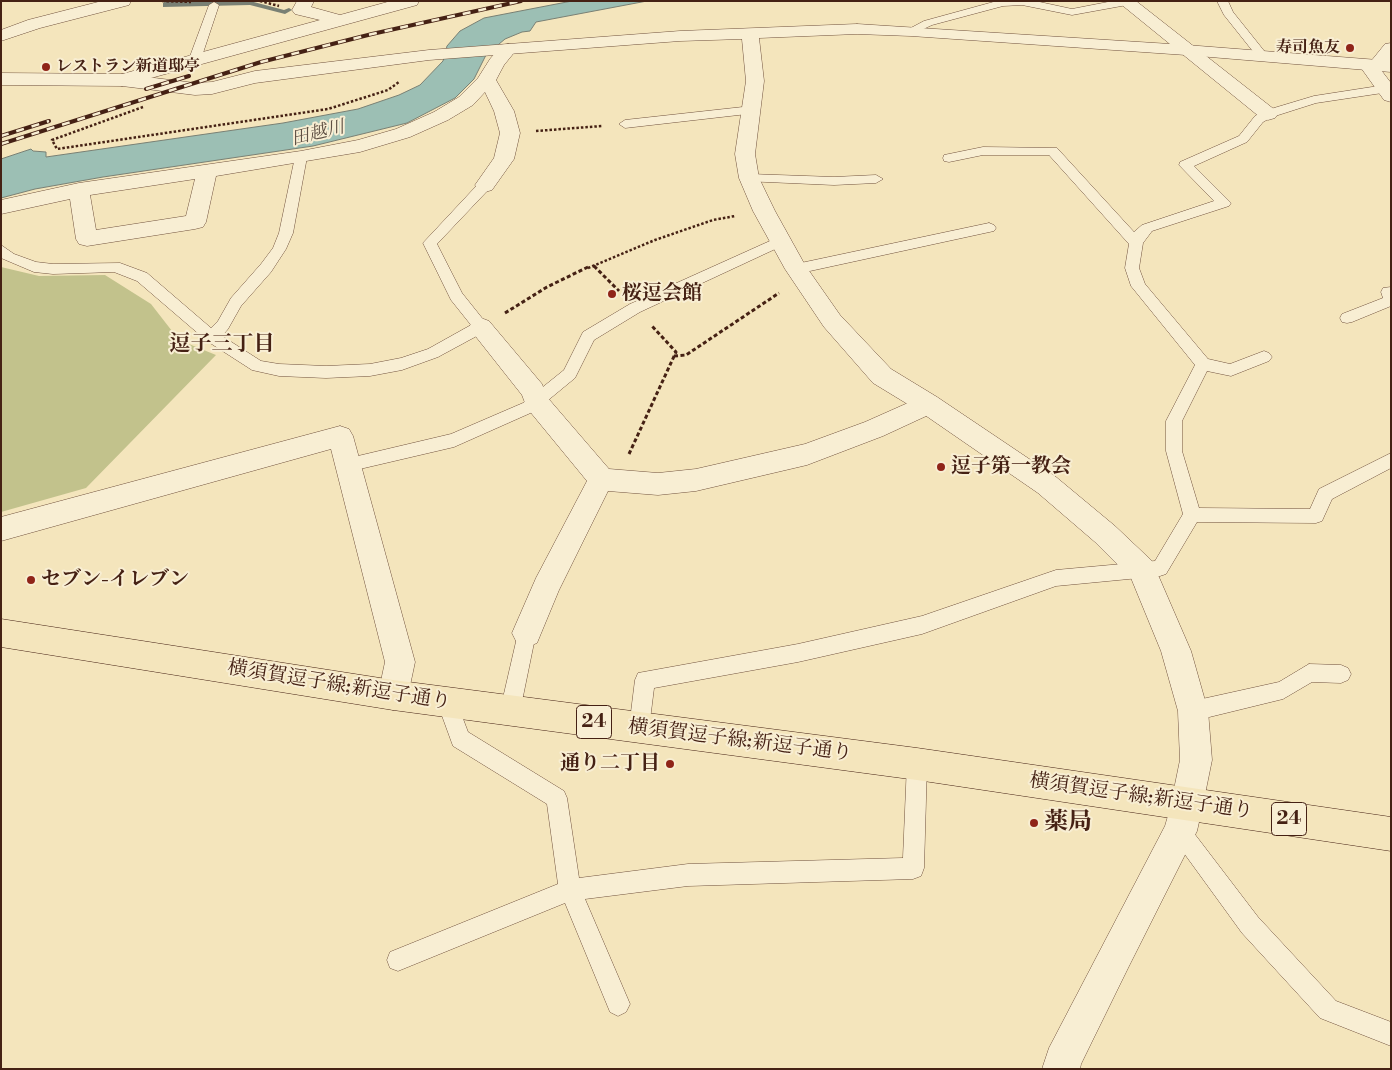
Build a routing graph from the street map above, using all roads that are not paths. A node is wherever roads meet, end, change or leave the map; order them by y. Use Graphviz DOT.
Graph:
graph roads {
  1 [pos="123,1"];
  2 [pos="306,1"];
  3 [pos="411,1"];
  4 [pos="1222,1"];
  5 [pos="1126,2"];
  6 [pos="214,5"];
  7 [pos="338,20"];
  8 [pos="911,31"];
  9 [pos="750,32"];
  10 [pos="1,36"];
  11 [pos="1391,48"];
  12 [pos="505,50"];
  13 [pos="1186,50"];
  14 [pos="1263,57"];
  15 [pos="195,59"];
  16 [pos="1379,66"];
  17 [pos="1,79"];
  18 [pos="122,80"];
  19 [pos="486,81"];
  20 [pos="1388,92"];
  21 [pos="752,110"];
  22 [pos="1268,114"];
  23 [pos="625,124"];
  24 [pos="301,157"];
  25 [pos="949,158"];
  26 [pos="207,172"];
  27 [pos="749,178"];
  28 [pos="876,179"];
  29 [pos="485,185"];
  30 [pos="79,190"];
  31 [pos="1,207"];
  32 [pos="989,228"];
  33 [pos="781,241"];
  34 [pos="1136,243"];
  35 [pos="1,250"];
  36 [pos="799,273"];
  37 [pos="1391,292"];
  38 [pos="1347,318"];
  39 [pos="481,327"];
  40 [pos="212,337"];
  41 [pos="1264,357"];
  42 [pos="1204,364"];
  43 [pos="536,401"];
  44 [pos="928,404"];
  45 [pos="1391,460"];
  46 [pos="347,465"];
  47 [pos="609,480"];
  48 [pos="1192,514"];
  49 [pos="1,529"];
  50 [pos="1142,570"];
  51 [pos="1,633"];
  52 [pos="527,633"];
  53 [pos="1341,674"];
  54 [pos="393,695"];
  55 [pos="447,702"];
  56 [pos="510,711"];
  57 [pos="1193,711"];
  58 [pos="639,728"];
  59 [pos="917,764"];
  60 [pos="1184,818"];
  61 [pos="1391,834"];
  62 [pos="570,890"];
  63 [pos="398,960"];
  64 [pos="618,1004"];
  65 [pos="1391,1034"];
  66 [pos="1060,1069"];
  1 -- 10 [label="street"];
  2 -- 7 [label="street"];
  3 -- 7 [label="street"];
  4 -- 14 [label="lane"];
  5 -- 8 [label="lane"];
  5 -- 13 [label="street"];
  6 -- 15 [label="lane"];
  7 -- 15 [label="street"];
  8 -- 9 [label="street"];
  8 -- 13 [label="street"];
  9 -- 12 [label="street"];
  9 -- 21 [label="street"];
  11 -- 16 [label="street"];
  12 -- 18 [label="street"];
  12 -- 19 [label="street"];
  13 -- 14 [label="street"];
  13 -- 22 [label="street"];
  14 -- 16 [label="street"];
  15 -- 18 [label="street"];
  16 -- 20 [label="street"];
  17 -- 18 [label="street"];
  19 -- 24 [label="street"];
  19 -- 29 [label="street"];
  20 -- 22 [label="lane"];
  21 -- 23 [label="lane"];
  21 -- 27 [label="street"];
  22 -- 34 [label="lane"];
  24 -- 26 [label="street"];
  24 -- 40 [label="lane"];
  25 -- 34 [label="lane"];
  26 -- 30 [label="street"];
  26 -- 30 [label="street"];
  27 -- 28 [label="lane"];
  27 -- 33 [label="street"];
  29 -- 39 [label="lane"];
  30 -- 31 [label="street"];
  32 -- 36 [label="lane"];
  33 -- 36 [label="street"];
  33 -- 43 [label="lane"];
  34 -- 42 [label="lane"];
  35 -- 40 [label="lane"];
  36 -- 44 [label="street"];
  37 -- 38 [label="lane"];
  39 -- 40 [label="lane"];
  39 -- 43 [label="street"];
  41 -- 42 [label="lane"];
  42 -- 48 [label="lane"];
  43 -- 46 [label="lane"];
  43 -- 47 [label="street"];
  44 -- 47 [label="street"];
  44 -- 50 [label="street"];
  45 -- 48 [label="lane"];
  46 -- 49 [label="street"];
  46 -- 54 [label="street"];
  47 -- 52 [label="street"];
  48 -- 50 [label="lane"];
  50 -- 57 [label="street"];
  50 -- 58 [label="lane"];
  51 -- 54 [label="main road, 横須賀逗子線;新逗子通り / 24"];
  52 -- 56 [label="lane"];
  53 -- 57 [label="lane"];
  54 -- 55 [label="main road, 横須賀逗子線;新逗子通り / 24"];
  55 -- 56 [label="main road, 横須賀逗子線;新逗子通り / 24"];
  55 -- 62 [label="lane"];
  56 -- 58 [label="main road, 横須賀逗子線;新逗子通り / 24"];
  57 -- 60 [label="street"];
  58 -- 59 [label="main road, 横須賀逗子線;新逗子通り / 24"];
  59 -- 60 [label="main road, 横須賀逗子線;新逗子通り / 24"];
  59 -- 62 [label="lane"];
  60 -- 61 [label="main road, 横須賀逗子線;新逗子通り / 24"];
  60 -- 65 [label="lane"];
  60 -- 66 [label="street"];
  62 -- 63 [label="lane"];
  62 -- 64 [label="lane"];
}
